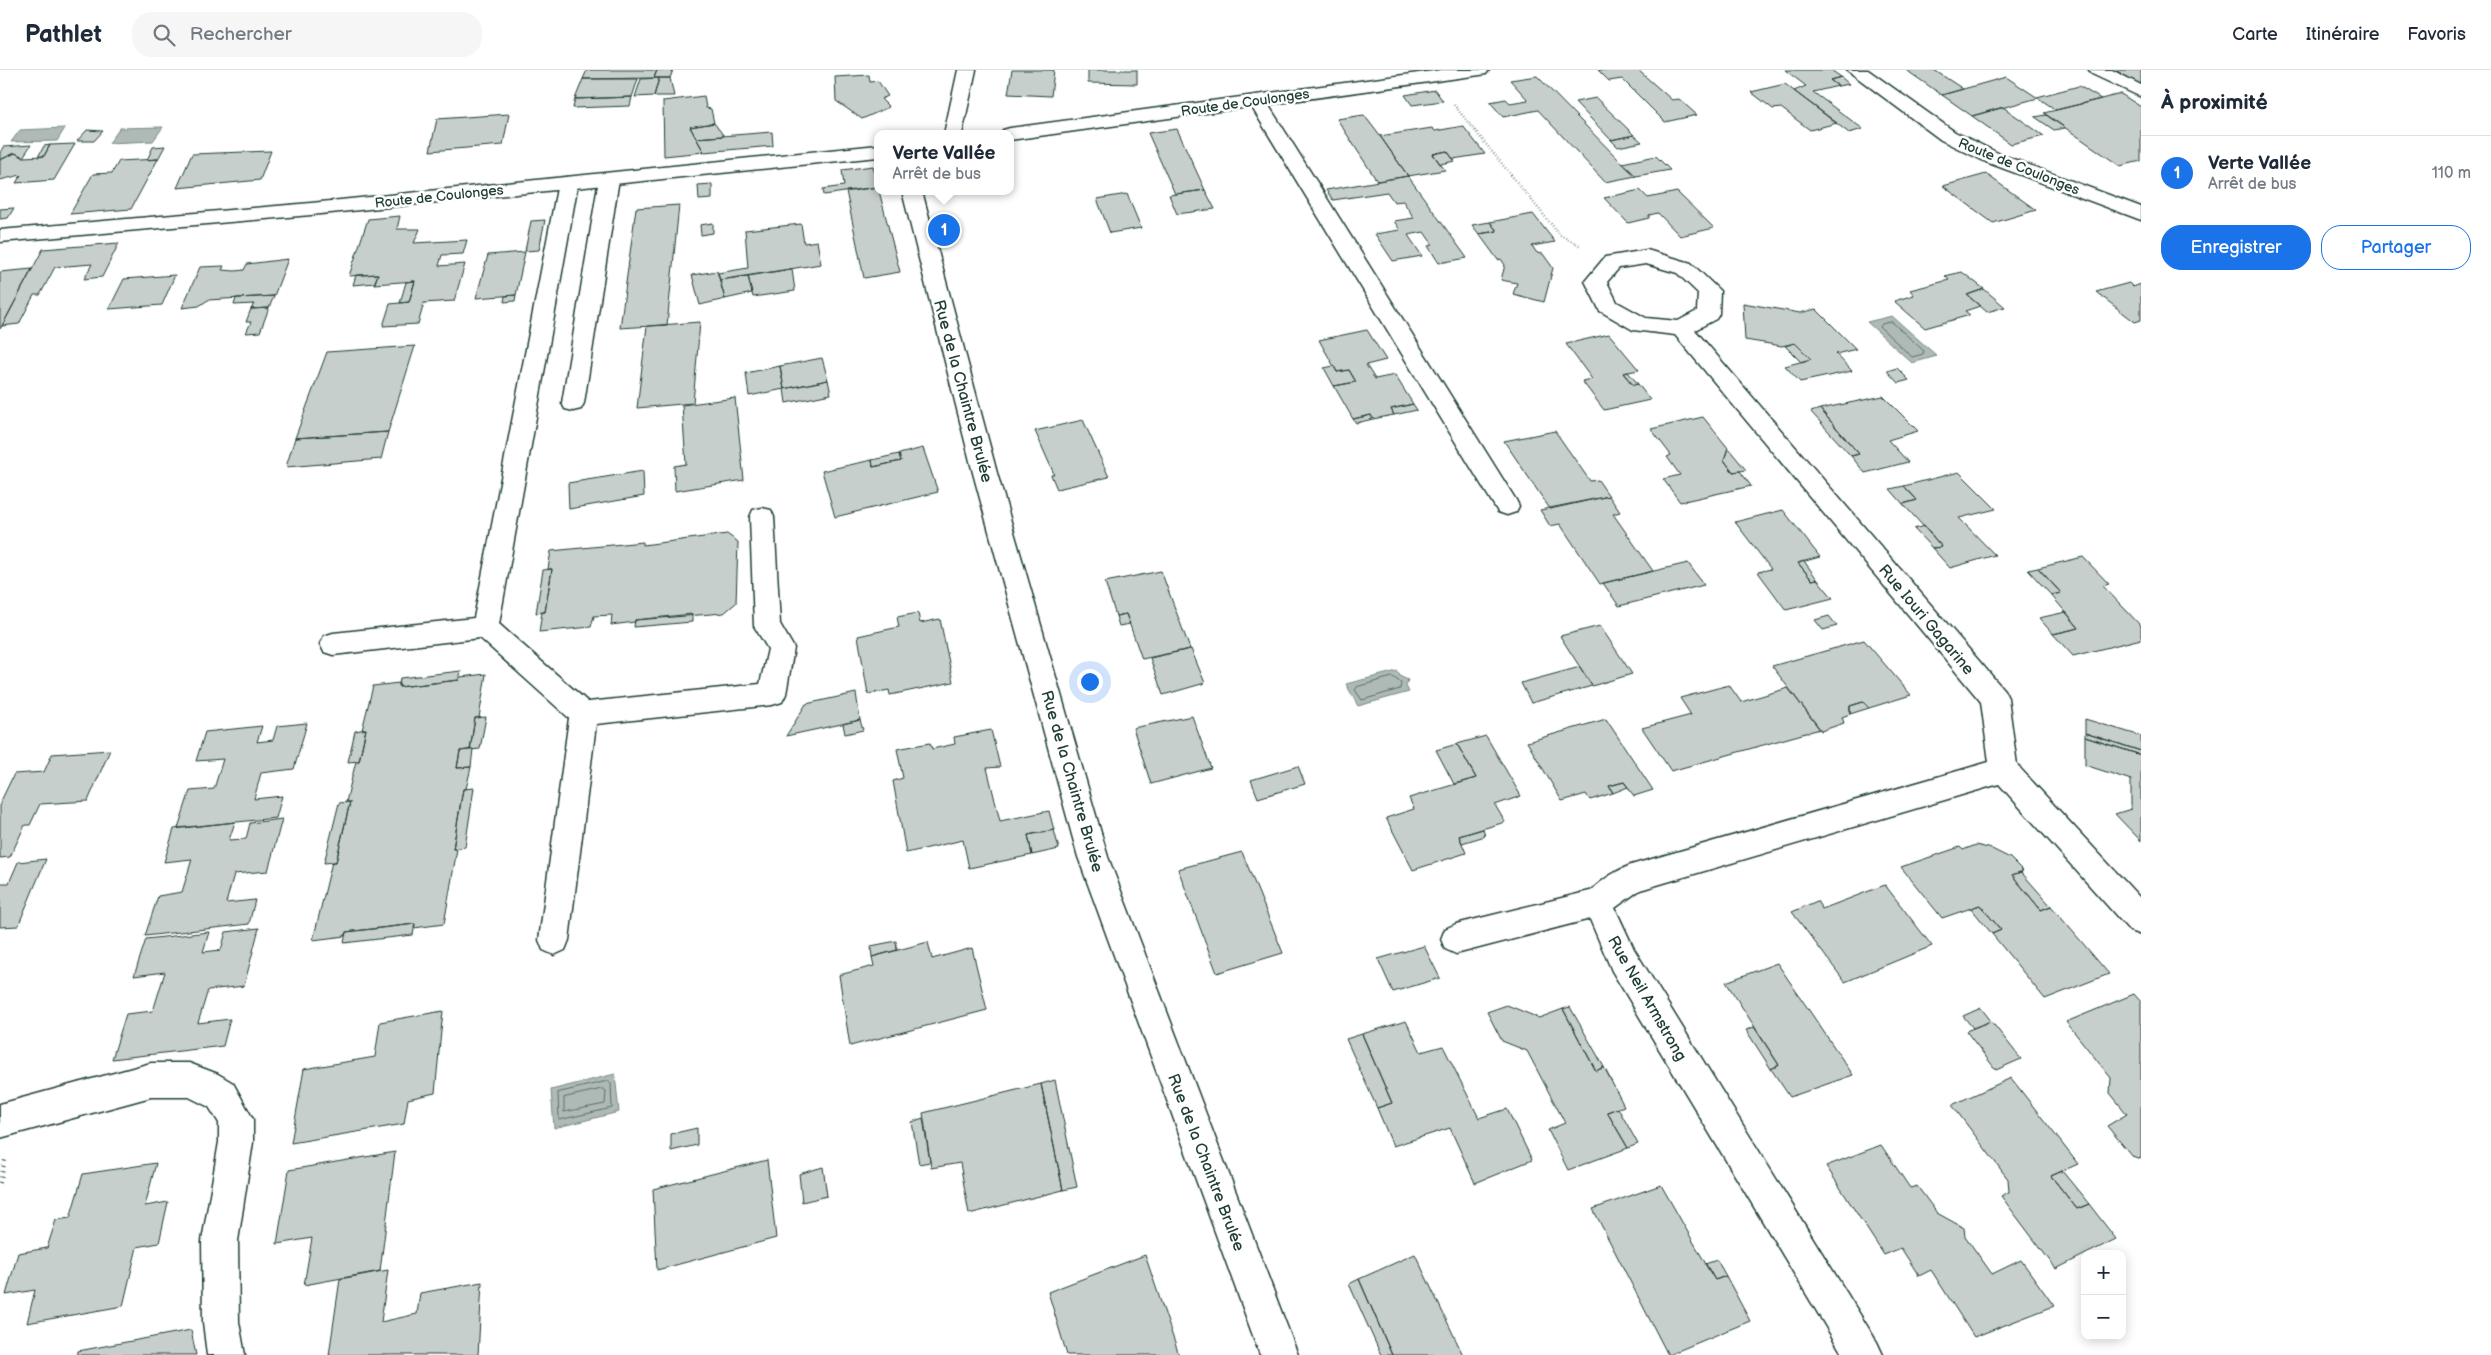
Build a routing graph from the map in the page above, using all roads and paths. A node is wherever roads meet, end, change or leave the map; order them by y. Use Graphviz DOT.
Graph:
graph roads {
  1 [pos="967,70"];
  2 [pos="1480,70"];
  3 [pos="1856,70"];
  4 [pos="2098,70"];
  5 [pos="1432,77"];
  6 [pos="2141,92"];
  7 [pos="1257,101"];
  8 [pos="955,130"];
  9 [pos="1014,133"];
  10 [pos="874,151"];
  11 [pos="609,179"];
  12 [pos="568,183"];
  13 [pos="913,195"];
  14 [pos="2141,214"];
  15 [pos="0,236"];
  16 [pos="1612,262"];
  17 [pos="1681,328"];
  18 [pos="573,403"];
  19 [pos="1507,506"];
  20 [pos="762,516"];
  21 [pos="485,627"];
  22 [pos="333,644"];
  23 [pos="583,714"];
  24 [pos="2004,770"];
  25 [pos="1598,903"];
  26 [pos="2141,921"];
  27 [pos="1456,939"];
  28 [pos="554,940"];
  29 [pos="0,1121"];
  30 [pos="226,1355"];
  31 [pos="1280,1355"];
  32 [pos="1864,1355"];
  1 -- 8 [label="street"];
  2 -- 5 [label="street, Route de Coulonges"];
  3 -- 14 [label="street, Route de Coulonges"];
  4 -- 6 [label="street"];
  5 -- 7 [label="street, Route de Coulonges"];
  5 -- 16 [label="path"];
  7 -- 9 [label="street, Route de Coulonges"];
  7 -- 19 [label="street"];
  10 -- 11 [label="street, Route de Coulonges"];
  11 -- 12 [label="street, Route de Coulonges"];
  11 -- 18 [label="street"];
  12 -- 15 [label="street, Route de Coulonges"];
  12 -- 21 [label="street"];
  13 -- 31 [label="street, Rue de la Chaintre Brulée"];
  16 -- 17 [label="street"];
  16 -- 17 [label="street"];
  17 -- 24 [label="street, Rue Iouri Gagarine"];
  20 -- 23 [label="street"];
  21 -- 22 [label="street"];
  21 -- 23 [label="street"];
  23 -- 28 [label="street"];
  24 -- 25 [label="street"];
  24 -- 26 [label="street"];
  25 -- 27 [label="street"];
  25 -- 32 [label="street, Rue Neil Armstrong"];
  29 -- 30 [label="street"];
}
